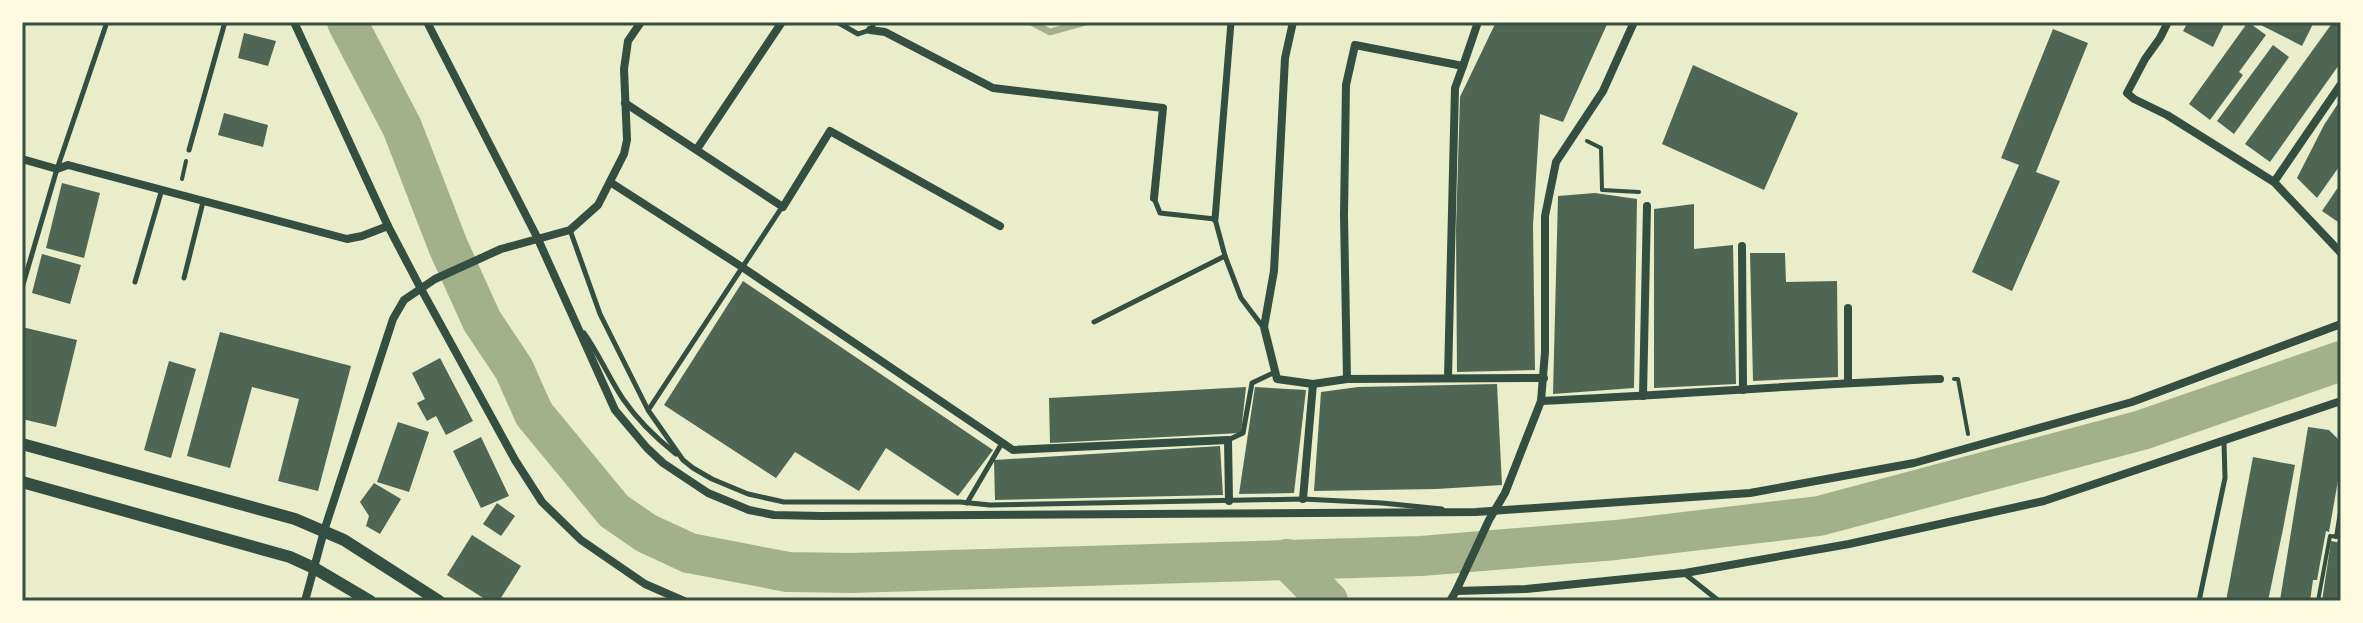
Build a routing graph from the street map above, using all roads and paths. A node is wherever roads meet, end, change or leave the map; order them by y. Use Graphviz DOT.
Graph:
graph roads {
  1 [pos="107,22"];
  2 [pos="225,22"];
  3 [pos="294,22"];
  4 [pos="427,22"];
  5 [pos="641,22"];
  6 [pos="782,22"];
  7 [pos="837,22"];
  8 [pos="1231,22"];
  9 [pos="1293,22"];
  10 [pos="1478,22"];
  11 [pos="1634,22"];
  12 [pos="2168,22"];
  13 [pos="873,26"];
  14 [pos="1463,66"];
  15 [pos="2341,84"];
  16 [pos="625,103"];
  17 [pos="1574,135"];
  18 [pos="697,149"];
  19 [pos="189,150"];
  20 [pos="22,159"];
  21 [pos="57,169"];
  22 [pos="610,182"];
  23 [pos="2274,182"];
  24 [pos="162,189"];
  25 [pos="178,193"];
  26 [pos="1154,198"];
  27 [pos="204,200"];
  28 [pos="1647,206"];
  29 [pos="783,207"];
  30 [pos="1215,219"];
  31 [pos="388,226"];
  32 [pos="1000,226"];
  33 [pos="570,230"];
  34 [pos="537,237"];
  35 [pos="1742,246"];
  36 [pos="2341,253"];
  37 [pos="1225,256"];
  38 [pos="742,267"];
  39 [pos="184,278"];
  40 [pos="135,282"];
  41 [pos="420,287"];
  42 [pos="22,288"];
  43 [pos="1848,308"];
  44 [pos="1094,322"];
  45 [pos="2341,324"];
  46 [pos="578,326"];
  47 [pos="1264,327"];
  48 [pos="1275,372"];
  49 [pos="1448,377"];
  50 [pos="1544,378"];
  51 [pos="1347,379"];
  52 [pos="1940,379"];
  53 [pos="1848,382"];
  54 [pos="1313,384"];
  55 [pos="1743,390"];
  56 [pos="1643,396"];
  57 [pos="1541,401"];
  58 [pos="2341,401"];
  59 [pos="648,410"];
  60 [pos="1228,440"];
  61 [pos="2224,442"];
  62 [pos="1002,443"];
  63 [pos="22,444"];
  64 [pos="1971,447"];
  65 [pos="683,460"];
  66 [pos="22,482"];
  67 [pos="1303,499"];
  68 [pos="1229,501"];
  69 [pos="967,503"];
  70 [pos="2341,506"];
  71 [pos="1495,511"];
  72 [pos="1470,512"];
  73 [pos="324,531"];
  74 [pos="2338,537"];
  75 [pos="314,568"];
  76 [pos="1685,573"];
  77 [pos="1456,591"];
  78 [pos="305,601"];
  79 [pos="370,601"];
  80 [pos="439,601"];
  81 [pos="684,601"];
  82 [pos="1450,601"];
  83 [pos="1719,601"];
  84 [pos="2199,601"];
  85 [pos="2318,601"];
  1 -- 21 [label="lane"];
  2 -- 19 [label="lane"];
  3 -- 31 [label="street"];
  4 -- 34 [label="street"];
  5 -- 16 [label="street"];
  6 -- 18 [label="street"];
  7 -- 13 [label="lane"];
  8 -- 30 [label="street"];
  9 -- 47 [label="street"];
  10 -- 14 [label="street"];
  11 -- 17 [label="street"];
  12 -- 23 [label="street"];
  13 -- 26 [label="street"];
  14 -- 49 [label="street"];
  14 -- 51 [label="street"];
  15 -- 23 [label="street"];
  16 -- 18 [label="street"];
  16 -- 22 [label="street"];
  17 -- 28 [label="path"];
  17 -- 50 [label="street"];
  18 -- 29 [label="street"];
  19 -- 25 [label="path"];
  20 -- 21 [label="street"];
  21 -- 24 [label="street"];
  21 -- 42 [label="lane"];
  22 -- 33 [label="street"];
  22 -- 38 [label="street"];
  23 -- 36 [label="street"];
  24 -- 25 [label="street"];
  24 -- 40 [label="lane"];
  25 -- 27 [label="street"];
  26 -- 30 [label="lane"];
  27 -- 31 [label="street"];
  27 -- 39 [label="lane"];
  28 -- 56 [label="street"];
  29 -- 32 [label="street"];
  29 -- 38 [label="lane"];
  30 -- 37 [label="lane"];
  31 -- 41 [label="street"];
  33 -- 34 [label="street"];
  33 -- 59 [label="lane"];
  34 -- 41 [label="street"];
  34 -- 46 [label="street"];
  35 -- 55 [label="street"];
  37 -- 44 [label="lane"];
  37 -- 47 [label="lane"];
  38 -- 59 [label="lane"];
  38 -- 62 [label="street"];
  41 -- 73 [label="street"];
  41 -- 81 [label="street"];
  43 -- 53 [label="street"];
  45 -- 64 [label="street"];
  46 -- 65 [label="lane"];
  46 -- 72 [label="street"];
  47 -- 48 [label="street"];
  48 -- 54 [label="street"];
  48 -- 60 [label="lane"];
  49 -- 50 [label="street"];
  49 -- 51 [label="street"];
  50 -- 57 [label="street"];
  51 -- 54 [label="street"];
  52 -- 53 [label="street"];
  52 -- 64 [label="path"];
  53 -- 55 [label="street"];
  54 -- 67 [label="street"];
  55 -- 56 [label="street"];
  56 -- 57 [label="street"];
  57 -- 71 [label="street"];
  58 -- 61 [label="street"];
  59 -- 65 [label="lane"];
  60 -- 62 [label="street"];
  60 -- 68 [label="street"];
  61 -- 76 [label="street"];
  61 -- 84 [label="lane"];
  62 -- 69 [label="lane"];
  63 -- 73 [label="main road"];
  64 -- 71 [label="street"];
  65 -- 69 [label="lane"];
  66 -- 75 [label="main road"];
  67 -- 68 [label="lane"];
  67 -- 72 [label="lane"];
  68 -- 69 [label="lane"];
  70 -- 74 [label="path"];
  71 -- 72 [label="street"];
  71 -- 77 [label="street"];
  73 -- 75 [label="street"];
  73 -- 80 [label="main road"];
  74 -- 85 [label="path"];
  75 -- 78 [label="street"];
  75 -- 79 [label="main road"];
  76 -- 77 [label="street"];
  76 -- 83 [label="lane"];
  77 -- 82 [label="street"];
}
